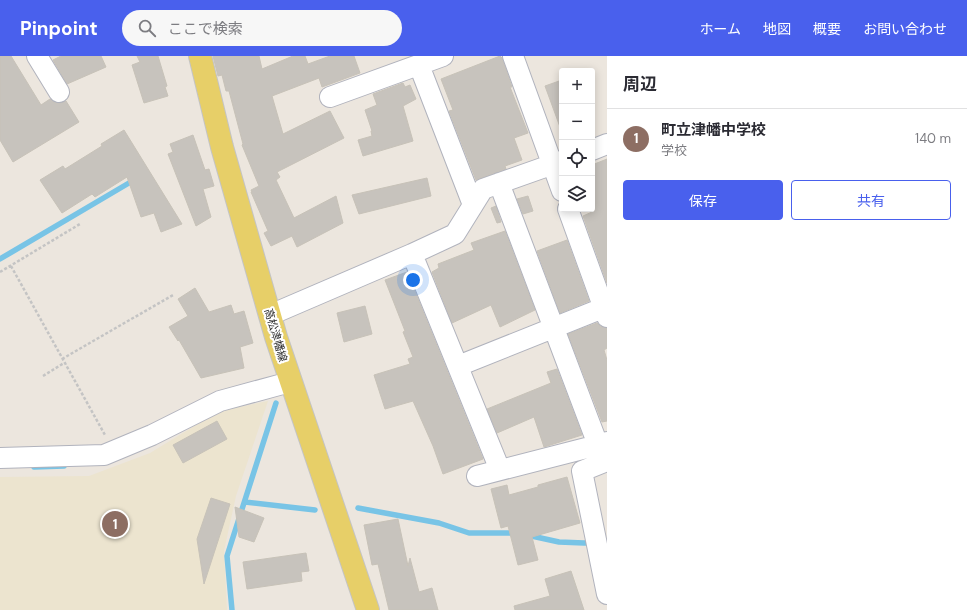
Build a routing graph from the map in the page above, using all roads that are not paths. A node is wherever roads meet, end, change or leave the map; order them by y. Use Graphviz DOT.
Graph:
graph roads {
  1 [pos="37,56"];
  2 [pos="200,56"];
  3 [pos="443,56"];
  4 [pos="513,56"];
  5 [pos="419,65"];
  6 [pos="59,92"];
  7 [pos="330,97"];
  8 [pos="607,144"];
  9 [pos="595,149"];
  10 [pos="557,162"];
  11 [pos="559,176"];
  12 [pos="499,183"];
  13 [pos="473,205"];
  14 [pos="569,212"];
  15 [pos="412,254"];
  16 [pos="605,313"];
  17 [pos="270,315"];
  18 [pos="554,328"];
  19 [pos="458,366"];
  20 [pos="290,382"];
  21 [pos="605,452"];
  22 [pos="0,458"];
  23 [pos="500,470"];
  24 [pos="477,476"];
  25 [pos="607,594"];
  26 [pos="368,610"];
  1 -- 6 [label="street"];
  2 -- 17 [label="main road, 高松津幡線"];
  3 -- 5 [label="street"];
  4 -- 10 [label="street"];
  5 -- 7 [label="street"];
  5 -- 13 [label="street"];
  8 -- 9 [label="street"];
  10 -- 11 [label="street"];
  10 -- 12 [label="street"];
  12 -- 13 [label="street"];
  12 -- 18 [label="street"];
  13 -- 15 [label="street"];
  14 -- 16 [label="street"];
  15 -- 17 [label="street"];
  15 -- 19 [label="street"];
  16 -- 18 [label="street"];
  17 -- 20 [label="main road, 高松津幡線"];
  18 -- 19 [label="street"];
  18 -- 21 [label="street"];
  19 -- 23 [label="street"];
  20 -- 22 [label="street"];
  20 -- 26 [label="main road, 高松津幡線"];
  21 -- 23 [label="street"];
  21 -- 25 [label="street"];
  23 -- 24 [label="street"];
}
